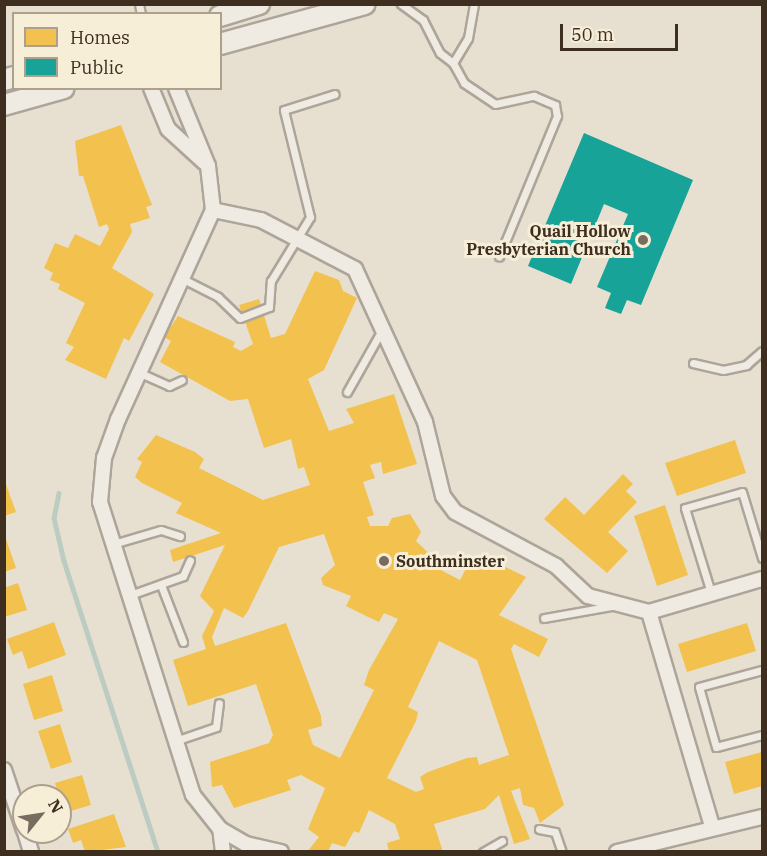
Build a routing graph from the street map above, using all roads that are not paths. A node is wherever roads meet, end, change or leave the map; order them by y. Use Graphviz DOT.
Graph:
graph roads {
  1 [pos="259,4"];
  2 [pos="364,4"];
  3 [pos="401,4"];
  4 [pos="474,4"];
  5 [pos="222,15"];
  6 [pos="222,43"];
  7 [pos="453,63"];
  8 [pos="57,90"];
  9 [pos="152,90"];
  10 [pos="177,90"];
  11 [pos="335,94"];
  12 [pos="4,105"];
  13 [pos="208,166"];
  14 [pos="213,210"];
  15 [pos="298,238"];
  16 [pos="499,257"];
  17 [pos="183,279"];
  18 [pos="384,326"];
  19 [pos="762,351"];
  20 [pos="693,363"];
  21 [pos="138,372"];
  22 [pos="182,380"];
  23 [pos="347,392"];
  24 [pos="180,536"];
  25 [pos="113,544"];
  26 [pos="762,558"];
  27 [pos="190,560"];
  28 [pos="762,579"];
  29 [pos="161,585"];
  30 [pos="130,596"];
  31 [pos="712,596"];
  32 [pos="618,604"];
  33 [pos="649,612"];
  34 [pos="544,618"];
  35 [pos="183,642"];
  36 [pos="762,670"];
  37 [pos="219,703"];
  38 [pos="762,735"];
  39 [pos="175,741"];
  40 [pos="4,770"];
  41 [pos="12,794"];
  42 [pos="762,817"];
  43 [pos="711,826"];
  44 [pos="220,829"];
  45 [pos="539,829"];
  46 [pos="501,841"];
  47 [pos="223,852"];
  48 [pos="281,852"];
  49 [pos="483,852"];
  50 [pos="562,852"];
  51 [pos="617,852"];
  1 -- 5 [label="main road"];
  2 -- 6 [label="main road"];
  3 -- 7 [label="lane"];
  4 -- 7 [label="lane"];
  7 -- 16 [label="lane"];
  8 -- 12 [label="main road"];
  9 -- 13 [label="street"];
  10 -- 13 [label="street"];
  11 -- 15 [label="lane"];
  13 -- 14 [label="street"];
  14 -- 15 [label="street"];
  14 -- 17 [label="street"];
  15 -- 17 [label="lane"];
  15 -- 18 [label="street"];
  17 -- 21 [label="street"];
  18 -- 23 [label="lane"];
  18 -- 32 [label="street"];
  19 -- 20 [label="lane"];
  21 -- 22 [label="lane"];
  21 -- 25 [label="street"];
  24 -- 25 [label="lane"];
  25 -- 30 [label="street"];
  26 -- 31 [label="lane"];
  27 -- 29 [label="lane"];
  28 -- 31 [label="street"];
  29 -- 30 [label="lane"];
  29 -- 35 [label="lane"];
  30 -- 39 [label="street"];
  31 -- 33 [label="street"];
  32 -- 33 [label="street"];
  32 -- 34 [label="lane"];
  33 -- 43 [label="street"];
  36 -- 38 [label="lane"];
  37 -- 39 [label="lane"];
  39 -- 44 [label="street"];
  40 -- 41 [label="street"];
  42 -- 43 [label="street"];
  43 -- 51 [label="street"];
  44 -- 47 [label="street"];
  44 -- 48 [label="street"];
  45 -- 50 [label="lane"];
  46 -- 49 [label="lane"];
}
